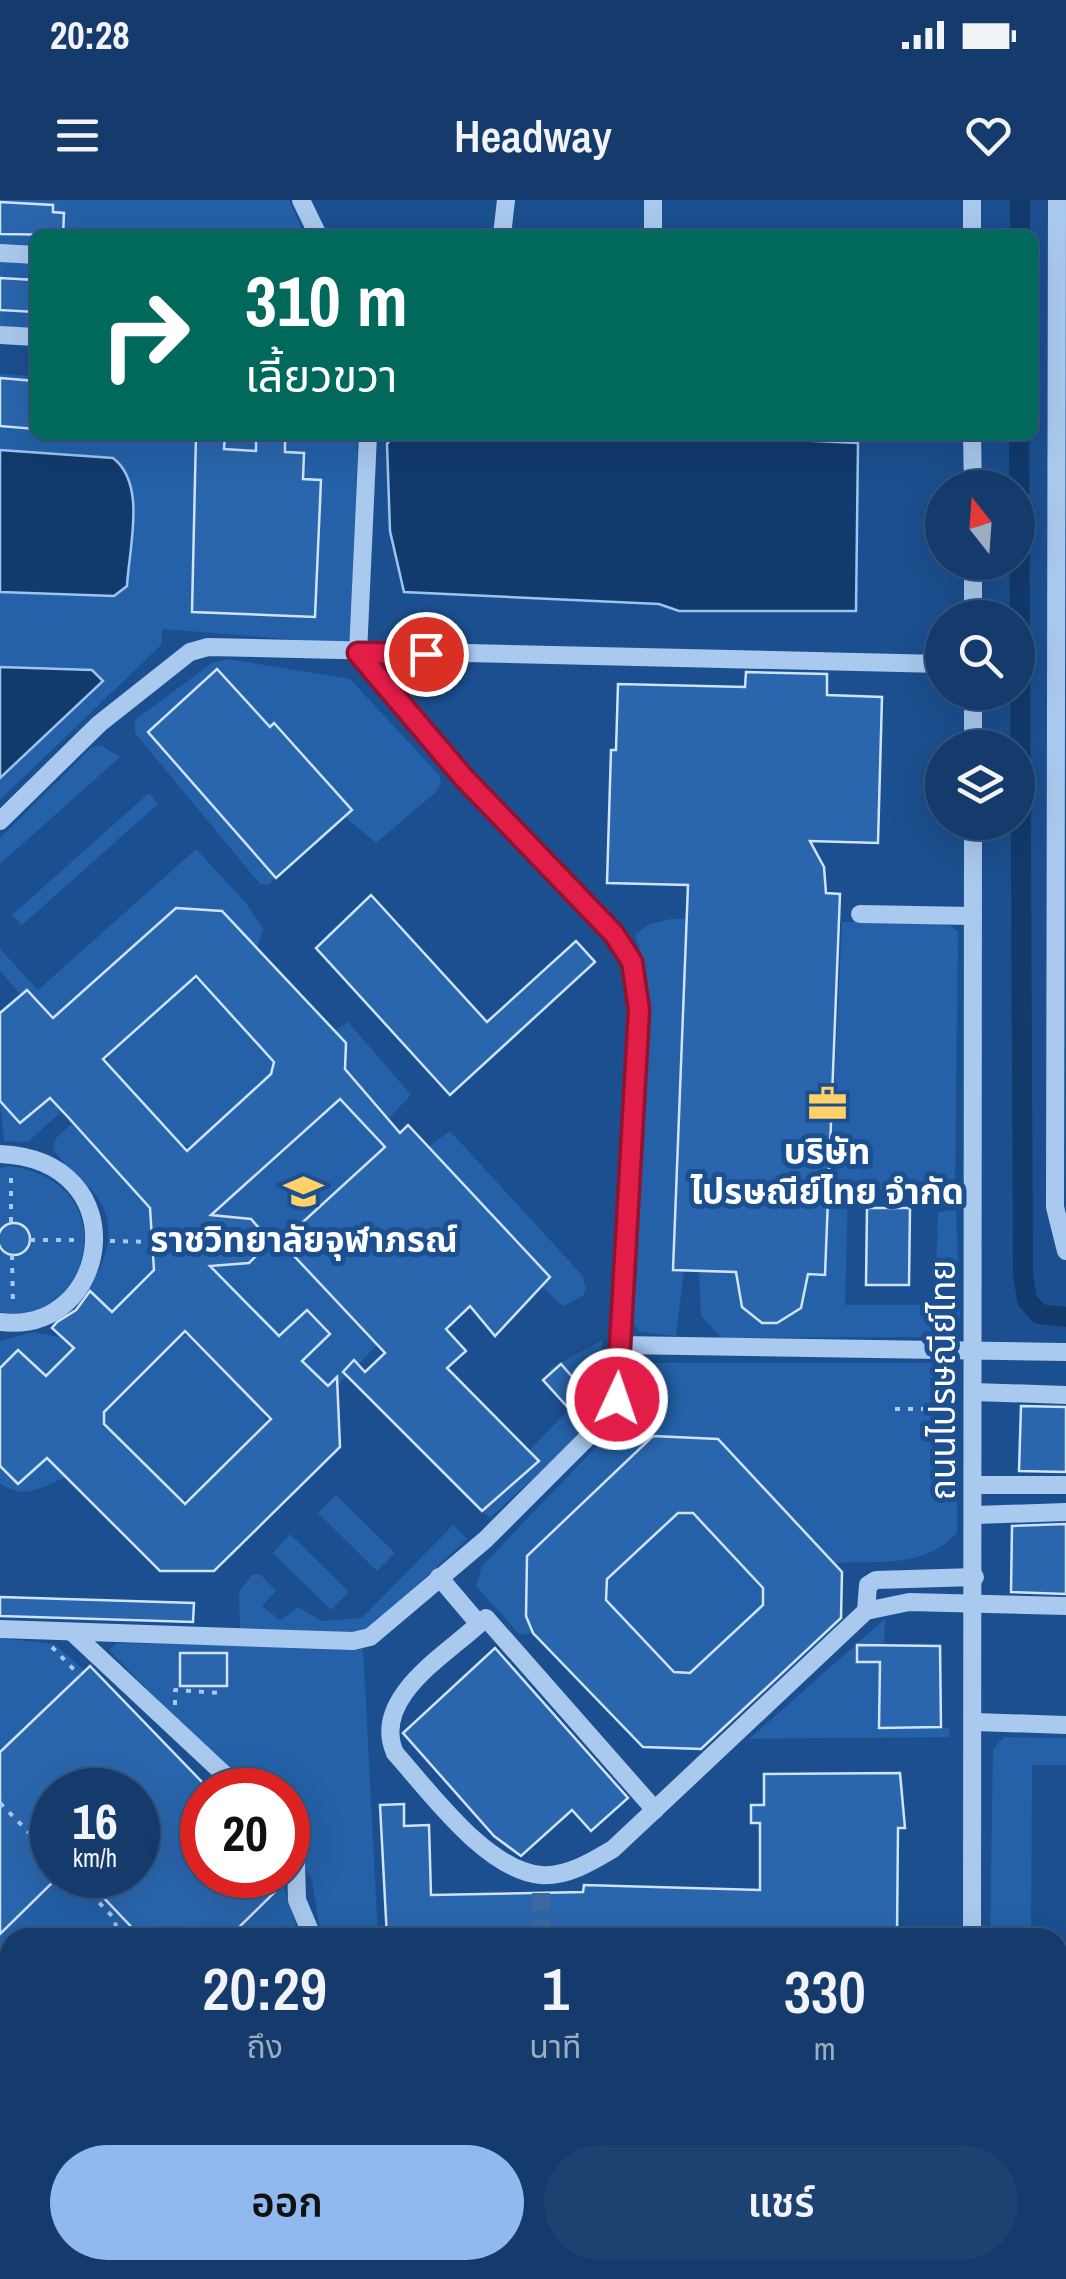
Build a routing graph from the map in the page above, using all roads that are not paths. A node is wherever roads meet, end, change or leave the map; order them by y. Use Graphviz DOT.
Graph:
graph roads {
  1 [pos="302,200"];
  2 [pos="506,200"];
  3 [pos="653,200"];
  4 [pos="972,200"];
  5 [pos="1057,200"];
  6 [pos="316,230"];
  7 [pos="503,230"];
  8 [pos="652,230"];
  9 [pos="972,230"];
  10 [pos="0,253"];
  11 [pos="30,255"];
  12 [pos="0,335"];
  13 [pos="30,337"];
  14 [pos="368,440"];
  15 [pos="972,440"];
  16 [pos="972,470"];
  17 [pos="358,653"];
  18 [pos="925,664"];
  19 [pos="0,821"];
  20 [pos="973,840"];
  21 [pos="860,914"];
  22 [pos="974,916"];
  23 [pos="6,1154"];
  24 [pos="1060,1158"];
  25 [pos="1066,1251"];
  26 [pos="7,1323"];
  27 [pos="620,1345"];
  28 [pos="974,1350"];
  29 [pos="1066,1352"];
  30 [pos="1066,1396"];
  31 [pos="974,1401"];
  32 [pos="974,1485"];
  33 [pos="1066,1485"];
  34 [pos="1066,1512"];
  35 [pos="974,1515"];
  36 [pos="439,1577"];
  37 [pos="974,1577"];
  38 [pos="975,1603"];
  39 [pos="1066,1606"];
  40 [pos="866,1611"];
  41 [pos="479,1624"];
  42 [pos="0,1629"];
  43 [pos="73,1632"];
  44 [pos="975,1722"];
  45 [pos="1066,1724"];
  46 [pos="218,1768"];
  47 [pos="655,1810"];
  48 [pos="297,1898"];
  49 [pos="309,1928"];
  50 [pos="972,1928"];
  1 -- 6 [label="street"];
  2 -- 7 [label="street"];
  3 -- 8 [label="street"];
  4 -- 9 [label="street"];
  5 -- 24 [label="street"];
  10 -- 11 [label="street"];
  12 -- 13 [label="street"];
  14 -- 17 [label="street"];
  15 -- 16 [label="street"];
  17 -- 18 [label="street"];
  17 -- 19 [label="street"];
  17 -- 27 [label="street"];
  20 -- 22 [label="street, ถนนไปรษณีย์ไทย"];
  21 -- 22 [label="street"];
  22 -- 28 [label="street, ถนนไปรษณีย์ไทย"];
  23 -- 26 [label="street"];
  24 -- 25 [label="street"];
  27 -- 28 [label="street"];
  27 -- 36 [label="street"];
  28 -- 29 [label="street"];
  28 -- 31 [label="street, ถนนไปรษณีย์ไทย"];
  30 -- 31 [label="street"];
  31 -- 32 [label="street, ถนนไปรษณีย์ไทย"];
  32 -- 33 [label="street"];
  32 -- 35 [label="street, ถนนไปรษณีย์ไทย"];
  34 -- 35 [label="street"];
  35 -- 37 [label="street, ถนนไปรษณีย์ไทย"];
  36 -- 41 [label="street"];
  36 -- 43 [label="street"];
  37 -- 38 [label="street, ถนนไปรษณีย์ไทย"];
  37 -- 40 [label="street"];
  38 -- 39 [label="street"];
  38 -- 40 [label="street"];
  38 -- 44 [label="street, ถนนไปรษณีย์ไทย"];
  40 -- 47 [label="street"];
  41 -- 47 [label="street"];
  41 -- 47 [label="street"];
  42 -- 43 [label="street"];
  43 -- 46 [label="street"];
  44 -- 45 [label="street"];
  44 -- 50 [label="street, ถนนไปรษณีย์ไทย"];
  48 -- 49 [label="street"];
}
